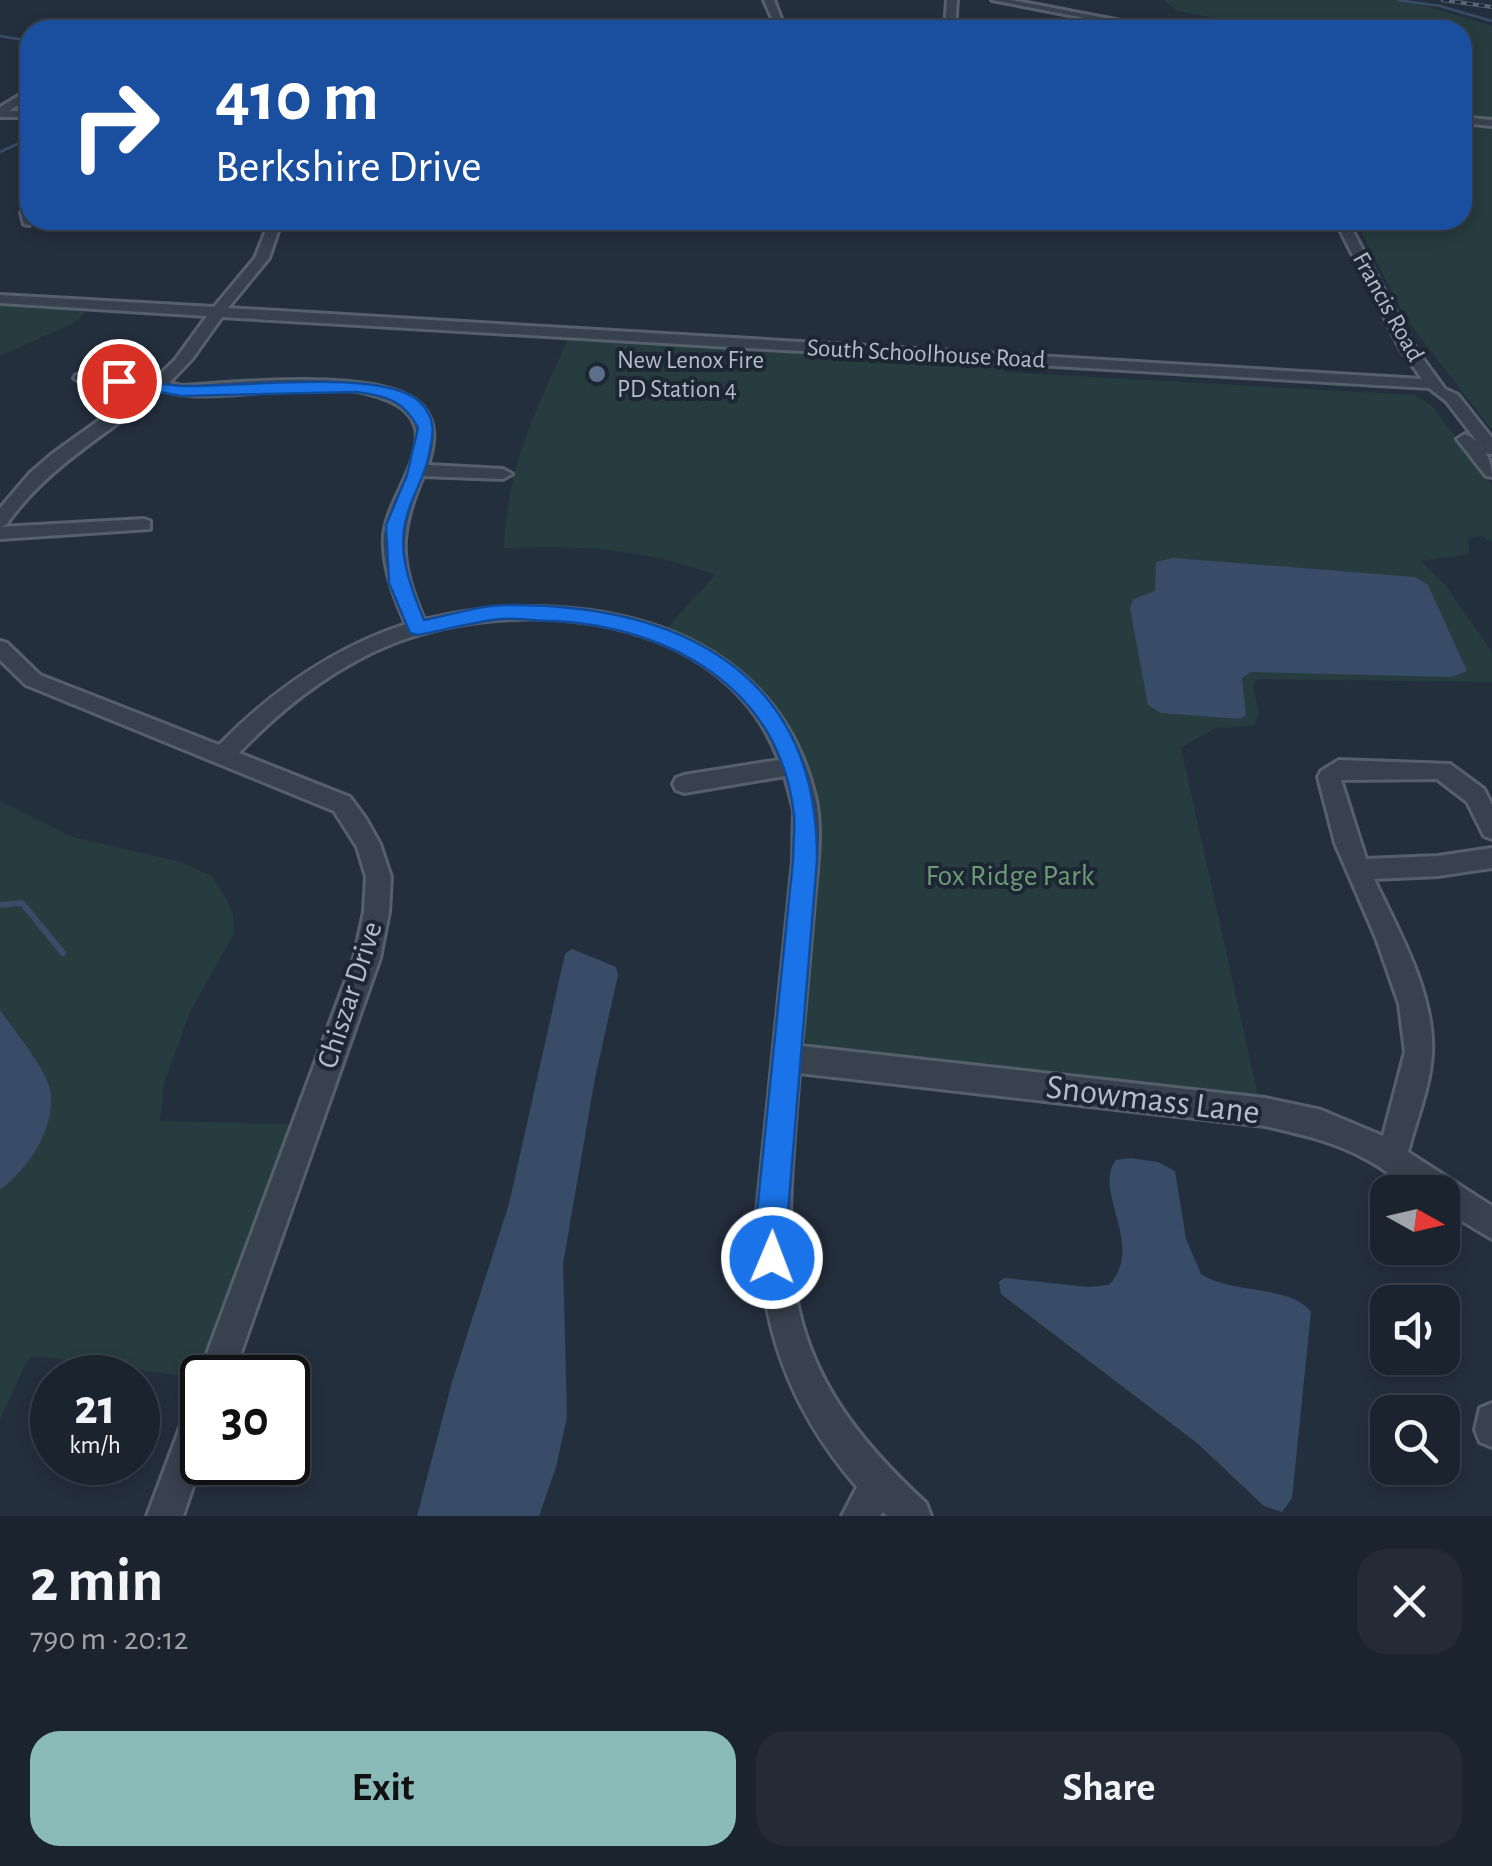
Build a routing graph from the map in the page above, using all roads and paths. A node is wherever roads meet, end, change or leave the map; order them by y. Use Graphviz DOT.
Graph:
graph roads {
  1 [pos="997,0"];
  2 [pos="1117,11"];
  3 [pos="1096,20"];
  4 [pos="1124,20"];
  5 [pos="273,230"];
  6 [pos="1346,230"];
  7 [pos="0,298"];
  8 [pos="217,312"];
  9 [pos="82,378"];
  10 [pos="156,384"];
  11 [pos="1436,388"];
  12 [pos="1492,449"];
  13 [pos="416,470"];
  14 [pos="1492,472"];
  15 [pos="504,474"];
  16 [pos="0,520"];
  17 [pos="144,525"];
  18 [pos="0,533"];
  19 [pos="418,628"];
  20 [pos="0,648"];
  21 [pos="224,756"];
  22 [pos="794,766"];
  23 [pos="684,784"];
  24 [pos="1492,829"];
  25 [pos="1492,858"];
  26 [pos="1357,870"];
  27 [pos="786,1058"];
  28 [pos="1392,1158"];
  29 [pos="1492,1224"];
  30 [pos="223,1355"];
  31 [pos="1492,1420"];
  32 [pos="1492,1430"];
  33 [pos="180,1474"];
  34 [pos="869,1501"];
  35 [pos="165,1516"];
  36 [pos="913,1516"];
  1 -- 3 [label="street"];
  2 -- 4 [label="street"];
  5 -- 8 [label="street"];
  6 -- 11 [label="street, Francis Road"];
  7 -- 8 [label="street, South Schoolhouse Road"];
  8 -- 10 [label="street"];
  8 -- 11 [label="street, South Schoolhouse Road"];
  9 -- 10 [label="street"];
  10 -- 13 [label="street"];
  10 -- 16 [label="street"];
  11 -- 12 [label="street, Francis Road"];
  11 -- 14 [label="street, Francis Road"];
  13 -- 15 [label="street"];
  13 -- 19 [label="street"];
  17 -- 18 [label="street"];
  19 -- 21 [label="street"];
  19 -- 22 [label="street"];
  20 -- 21 [label="street, Chiszar Drive"];
  21 -- 30 [label="street, Chiszar Drive"];
  22 -- 23 [label="street"];
  22 -- 27 [label="street"];
  24 -- 26 [label="street"];
  25 -- 26 [label="street"];
  26 -- 28 [label="street"];
  27 -- 28 [label="street, Snowmass Lane"];
  27 -- 34 [label="street"];
  28 -- 29 [label="street, Snowmass Lane"];
  31 -- 32 [label="street"];
  33 -- 35 [label="street"];
  34 -- 36 [label="street"];
}
